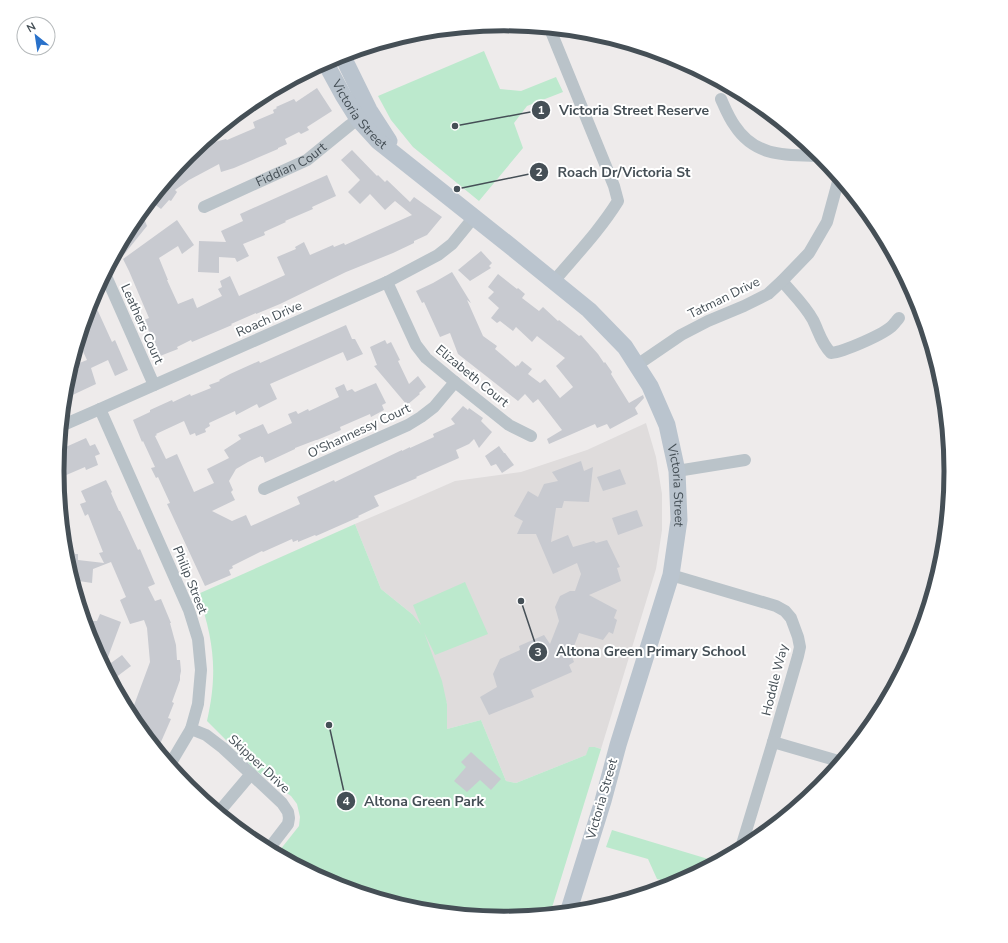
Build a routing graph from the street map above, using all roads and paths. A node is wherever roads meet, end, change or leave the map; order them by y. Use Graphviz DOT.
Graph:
graph roads {
  1 [pos="552,34"];
  2 [pos="344,61"];
  3 [pos="328,68"];
  4 [pos="721,99"];
  5 [pos="364,115"];
  6 [pos="810,156"];
  7 [pos="837,184"];
  8 [pos="204,206"];
  9 [pos="474,217"];
  10 [pos="108,280"];
  11 [pos="554,281"];
  12 [pos="782,281"];
  13 [pos="387,282"];
  14 [pos="899,318"];
  15 [pos="637,365"];
  16 [pos="455,382"];
  17 [pos="154,385"];
  18 [pos="100,409"];
  19 [pos="66,424"];
  20 [pos="531,436"];
  21 [pos="745,460"];
  22 [pos="677,472"];
  23 [pos="264,489"];
  24 [pos="671,575"];
  25 [pos="191,729"];
  26 [pos="773,742"];
  27 [pos="836,760"];
  28 [pos="172,761"];
  29 [pos="251,774"];
  30 [pos="221,809"];
  31 [pos="743,842"];
  32 [pos="271,845"];
  33 [pos="570,907"];
  1 -- 11 [label="street"];
  2 -- 5 [label="street, Victoria Street"];
  3 -- 5 [label="street, Victoria Street"];
  4 -- 6 [label="street"];
  5 -- 8 [label="street, Fiddian Court"];
  5 -- 9 [label="street, Victoria Street"];
  7 -- 12 [label="street, Tatman Drive"];
  9 -- 11 [label="street, Victoria Street"];
  9 -- 13 [label="street, Roach Drive"];
  10 -- 17 [label="street, Leathers Court"];
  11 -- 15 [label="street, Victoria Street"];
  12 -- 14 [label="street"];
  12 -- 15 [label="street, Tatman Drive"];
  13 -- 16 [label="street, Elizabeth Court"];
  13 -- 17 [label="street, Roach Drive"];
  15 -- 22 [label="street, Victoria Street"];
  16 -- 20 [label="street, Elizabeth Court"];
  16 -- 23 [label="street, O'Shannessy Court"];
  17 -- 18 [label="street, Roach Drive"];
  18 -- 19 [label="street, Roach Drive"];
  18 -- 25 [label="street, Philip Street"];
  21 -- 22 [label="street"];
  22 -- 24 [label="street, Victoria Street"];
  24 -- 26 [label="street, Hoddle Way"];
  24 -- 33 [label="street, Victoria Street"];
  25 -- 28 [label="street, Philip Street"];
  25 -- 29 [label="street, Skipper Drive"];
  26 -- 27 [label="street"];
  26 -- 31 [label="street, Hoddle Way"];
  29 -- 30 [label="street"];
  29 -- 32 [label="street, Skipper Drive"];
}
